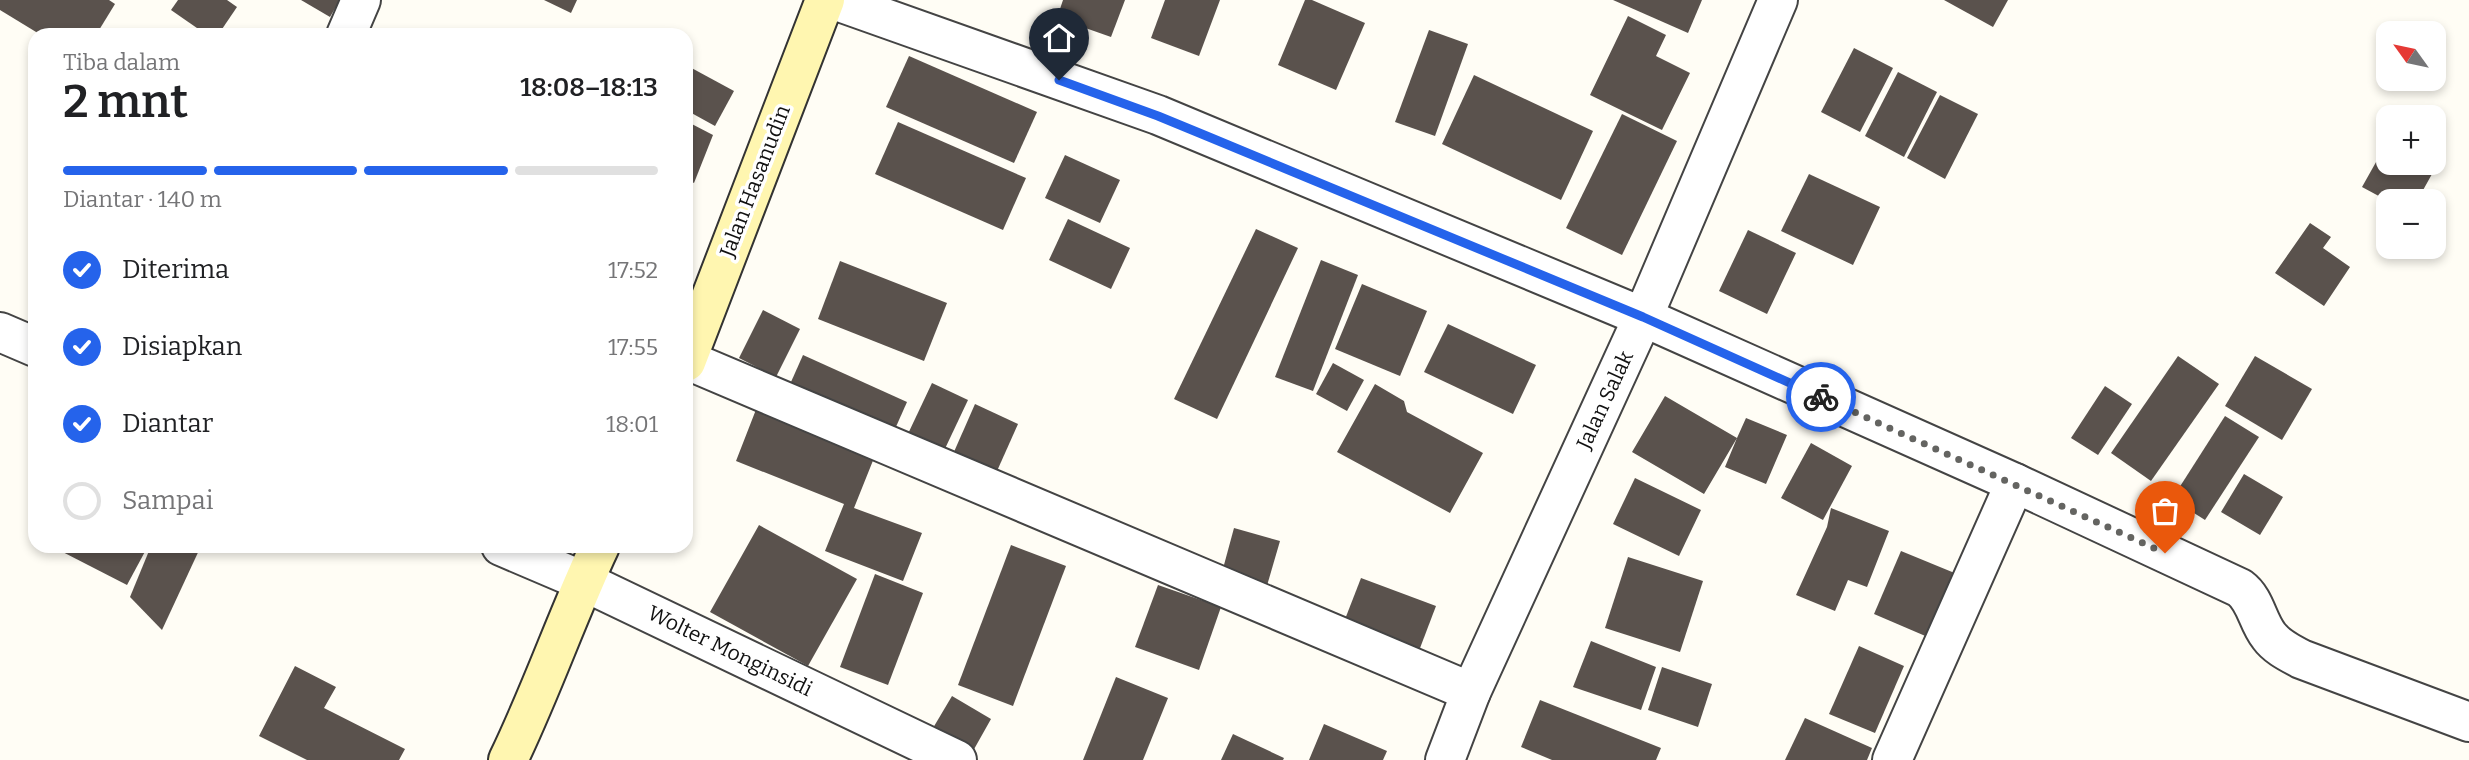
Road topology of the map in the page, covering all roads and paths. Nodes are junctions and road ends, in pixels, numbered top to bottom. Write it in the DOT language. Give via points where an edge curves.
graph roads {
  1 [pos="361,0"];
  2 [pos="825,0"];
  3 [pos="834,0"];
  4 [pos="1778,0"];
  5 [pos="349,28"];
  6 [pos="1643,317"];
  7 [pos="0,332"];
  8 [pos="693,343"];
  9 [pos="28,344"];
  10 [pos="693,364"];
  11 [pos="2015,483"];
  12 [pos="517,553"];
  13 [pos="597,553"];
  14 [pos="583,581"];
  15 [pos="1471,692"];
  16 [pos="2469,722"];
  17 [pos="508,760"];
  18 [pos="957,760"];
  19 [pos="1445,760"];
  20 [pos="1892,760"];
  1 -- 5 [label="street"];
  2 -- 8 [label="main road, Jalan Hasanudin"];
  3 -- 6 [label="street" via="1158,116"];
  4 -- 6 [label="street, Jalan Salak"];
  6 -- 11 [label="street"];
  6 -- 15 [label="street, Jalan Salak"];
  7 -- 9 [label="street"];
  10 -- 15 [label="street"];
  11 -- 16 [label="street" via="2240,588 2269,636 2301,659"];
  11 -- 20 [label="street"];
  12 -- 14 [label="street, Wolter Monginsidi"];
  13 -- 14 [label="main road"];
  14 -- 17 [label="main road"];
  14 -- 18 [label="street, Wolter Monginsidi"];
  15 -- 19 [label="street, Jalan Salak"];
}
